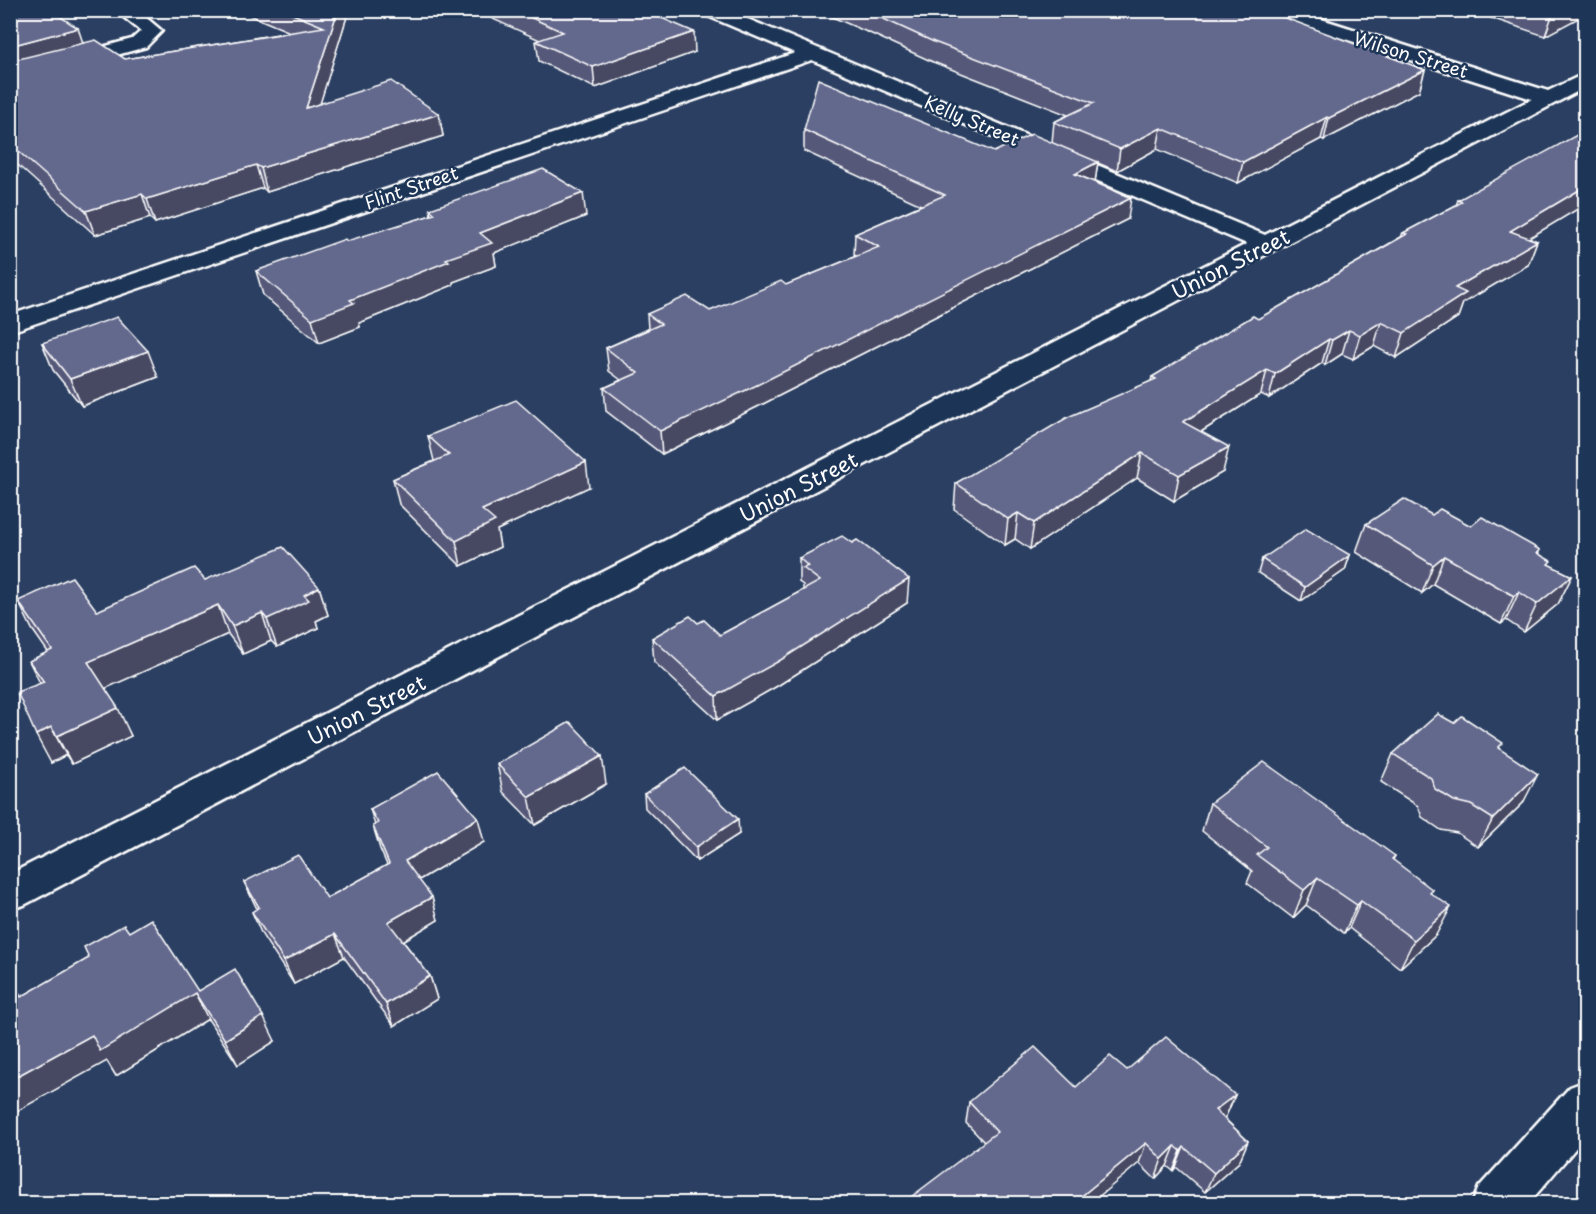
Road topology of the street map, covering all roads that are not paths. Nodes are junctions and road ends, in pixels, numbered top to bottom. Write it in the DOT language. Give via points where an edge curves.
graph roads {
  1 [pos="124,10"];
  2 [pos="709,10"];
  3 [pos="1273,10"];
  4 [pos="812,54"];
  5 [pos="10,78"];
  6 [pos="1586,79"];
  7 [pos="1550,98"];
  8 [pos="1267,244"];
  9 [pos="10,324"];
  10 [pos="10,893"];
  11 [pos="1586,1102"];
  12 [pos="1496,1203"];
  1 -- 5 [label="street" via="153,31 139,43"];
  2 -- 4 [label="street, Kelly Street"];
  3 -- 7 [label="street, Wilson Street"];
  4 -- 8 [label="street, Kelly Street"];
  4 -- 9 [label="street, Flint Street"];
  6 -- 7 [label="street, Union Street"];
  7 -- 8 [label="street, Union Street"];
  8 -- 10 [label="street, Union Street"];
  11 -- 12 [label="street"];
}
